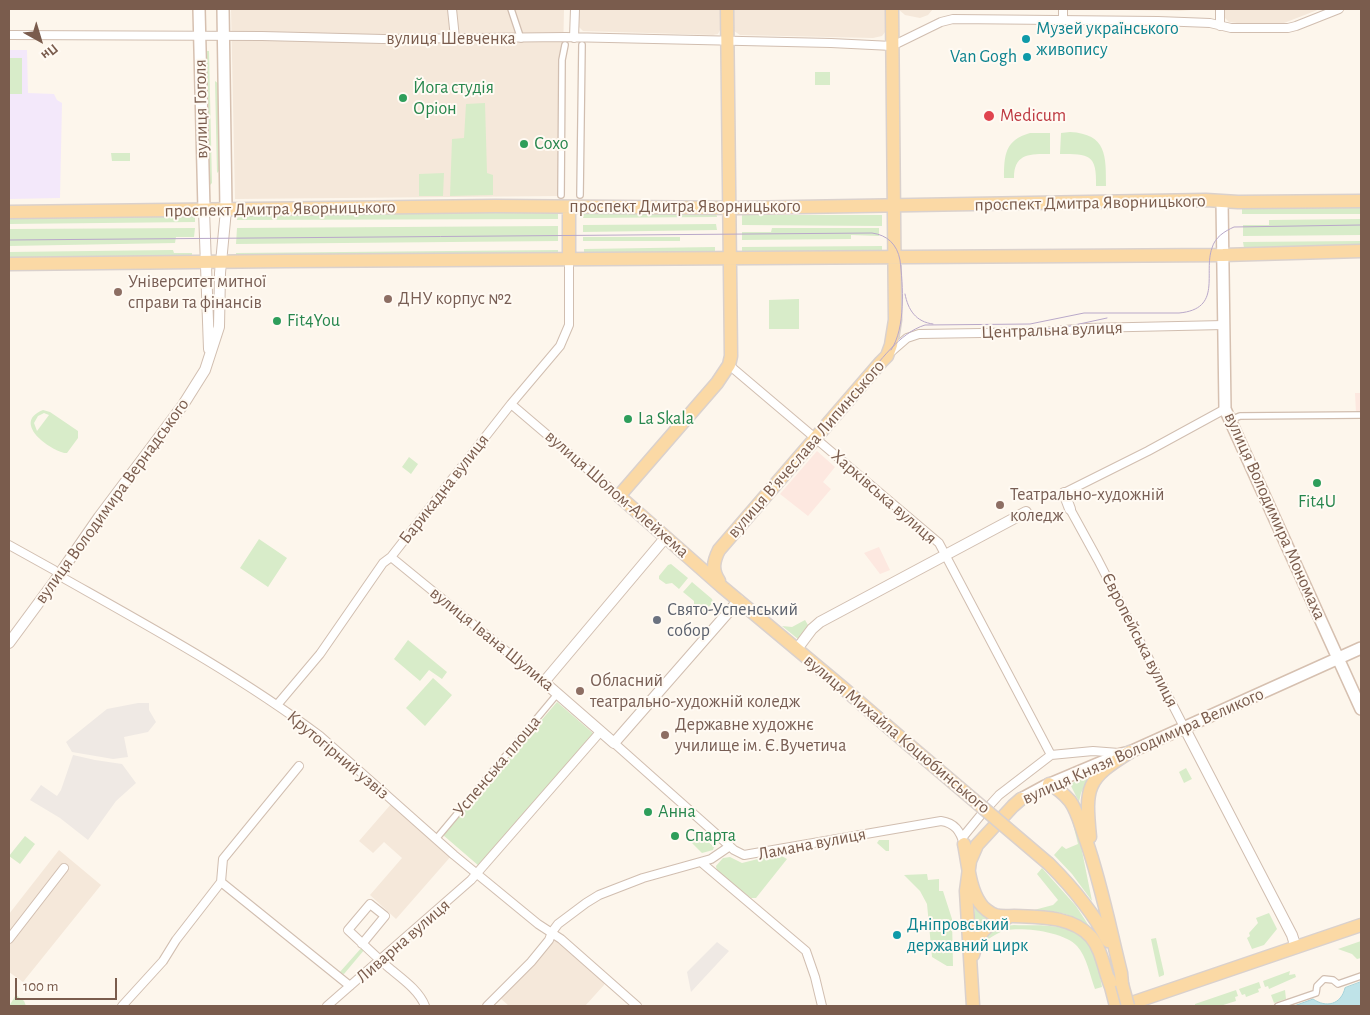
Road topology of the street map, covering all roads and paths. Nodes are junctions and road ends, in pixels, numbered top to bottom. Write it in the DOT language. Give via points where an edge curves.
graph roads {
  1 [pos="199,9"];
  2 [pos="223,9"];
  3 [pos="452,9"];
  4 [pos="511,9"];
  5 [pos="575,9"];
  6 [pos="727,9"];
  7 [pos="892,9"];
  8 [pos="1063,9"];
  9 [pos="1220,9"];
  10 [pos="1339,9"];
  11 [pos="1063,20"];
  12 [pos="1220,26"];
  13 [pos="9,35"];
  14 [pos="200,37"];
  15 [pos="224,37"];
  16 [pos="455,38"];
  17 [pos="574,38"];
  18 [pos="521,39"];
  19 [pos="727,41"];
  20 [pos="565,45"];
  21 [pos="582,45"];
  22 [pos="892,46"];
  23 [pos="561,195"];
  24 [pos="580,195"];
  25 [pos="1222,201"];
  26 [pos="1361,201"];
  27 [pos="894,205"];
  28 [pos="570,207"];
  29 [pos="729,207"];
  30 [pos="204,210"];
  31 [pos="226,210"];
  32 [pos="9,212"];
  33 [pos="1361,251"];
  34 [pos="1223,255"];
  35 [pos="895,256"];
  36 [pos="570,258"];
  37 [pos="730,258"];
  38 [pos="207,262"];
  39 [pos="222,262"];
  40 [pos="9,264"];
  41 [pos="1224,324"];
  42 [pos="210,356"];
  43 [pos="887,356"];
  44 [pos="729,365"];
  45 [pos="511,404"];
  46 [pos="1227,415"];
  47 [pos="1361,415"];
  48 [pos="816,438"];
  49 [pos="1064,493"];
  50 [pos="619,496"];
  51 [pos="1070,510"];
  52 [pos="1026,512"];
  53 [pos="666,537"];
  54 [pos="9,545"];
  55 [pos="718,550"];
  56 [pos="684,552"];
  57 [pos="946,555"];
  58 [pos="391,557"];
  59 [pos="60,574"];
  60 [pos="721,586"];
  61 [pos="739,600"];
  62 [pos="9,643"];
  63 [pos="1361,648"];
  64 [pos="797,649"];
  65 [pos="1338,658"];
  66 [pos="544,682"];
  67 [pos="558,693"];
  68 [pos="277,705"];
  69 [pos="1361,709"];
  70 [pos="1184,728"];
  71 [pos="601,731"];
  72 [pos="614,743"];
  73 [pos="1126,753"];
  74 [pos="1051,755"];
  75 [pos="299,766"];
  76 [pos="1049,784"];
  77 [pos="1021,799"];
  78 [pos="436,839"];
  79 [pos="963,841"];
  80 [pos="978,845"];
  81 [pos="730,846"];
  82 [pos="1092,860"];
  83 [pos="702,863"];
  84 [pos="64,868"];
  85 [pos="969,870"];
  86 [pos="477,874"];
  87 [pos="221,882"];
  88 [pos="1013,916"];
  89 [pos="1361,926"];
  90 [pos="552,932"];
  91 [pos="9,939"];
  92 [pos="362,944"];
  93 [pos="1296,948"];
  94 [pos="380,960"];
  95 [pos="970,965"];
  96 [pos="1361,976"];
  97 [pos="1116,985"];
  98 [pos="350,986"];
  99 [pos="122,1006"];
  100 [pos="327,1006"];
  101 [pos="425,1006"];
  102 [pos="487,1006"];
  103 [pos="638,1006"];
  104 [pos="822,1006"];
  105 [pos="973,1006"];
  106 [pos="1116,1006"];
  107 [pos="1123,1006"];
  108 [pos="1128,1006"];
  109 [pos="1278,1006"];
  1 -- 14 [label="main road, вулиця Гоголя"];
  2 -- 15 [label="main road, вулиця Гоголя"];
  3 -- 16 [label="street"];
  4 -- 18 [label="street"];
  5 -- 17 [label="street"];
  6 -- 19 [label="main road"];
  7 -- 22 [label="main road, вулиця Вʼячеслава Липинського"];
  8 -- 11 [label="street"];
  9 -- 12 [label="street"];
  10 -- 12 [label="street" via="1288,28"];
  11 -- 12 [label="street" via="1158,21"];
  11 -- 22 [label="street" via="953,19"];
  13 -- 14 [label="street, вулиця Шевченка"];
  14 -- 15 [label="street, вулиця Шевченка"];
  14 -- 30 [label="main road, вулиця Гоголя"];
  15 -- 16 [label="street, вулиця Шевченка"];
  15 -- 31 [label="main road, вулиця Гоголя"];
  16 -- 18 [label="street, вулиця Шевченка"];
  17 -- 18 [label="street, вулиця Шевченка"];
  17 -- 19 [label="street, вулиця Шевченка"];
  19 -- 22 [label="street, вулиця Шевченка"];
  19 -- 29 [label="main road"];
  20 -- 23 [label="street" via="562,60"];
  21 -- 24 [label="street"];
  22 -- 27 [label="main road, вулиця Вʼячеслава Липинського"];
  25 -- 26 [label="main road, проспект Дмитра Яворницького"];
  25 -- 27 [label="main road, проспект Дмитра Яворницького"];
  25 -- 34 [label="main road, вулиця Володимира Мономаха"];
  27 -- 29 [label="main road, проспект Дмитра Яворницького"];
  27 -- 35 [label="main road, вулиця Вʼячеслава Липинського"];
  28 -- 29 [label="main road, проспект Дмитра Яворницького"];
  28 -- 31 [label="main road, проспект Дмитра Яворницького"];
  28 -- 36 [label="main road"];
  29 -- 37 [label="main road"];
  30 -- 31 [label="main road, проспект Дмитра Яворницького"];
  30 -- 32 [label="main road, проспект Дмитра Яворницького"];
  30 -- 38 [label="street, вулиця Володимира Вернадського"];
  31 -- 39 [label="street, вулиця Володимира Вернадського"];
  33 -- 34 [label="main road"];
  34 -- 35 [label="main road"];
  34 -- 41 [label="main road, вулиця Володимира Мономаха"];
  35 -- 37 [label="main road"];
  35 -- 43 [label="main road, вулиця Вʼячеслава Липинського" via="895,320"];
  36 -- 37 [label="main road"];
  36 -- 39 [label="main road"];
  36 -- 45 [label="street, Барикадна вулиця" via="569,325 560,346"];
  37 -- 44 [label="main road"];
  38 -- 39 [label="main road"];
  38 -- 40 [label="main road"];
  38 -- 42 [label="street, вулиця Володимира Вернадського"];
  39 -- 42 [label="street, вулиця Володимира Вернадського" via="219,327"];
  41 -- 43 [label="street, Центральна вулиця" via="919,334 902,342"];
  41 -- 46 [label="main road, вулиця Володимира Мономаха"];
  42 -- 59 [label="street, вулиця Володимира Вернадського" via="183,405 99,516"];
  43 -- 48 [label="main road, вулиця Вʼячеслава Липинського"];
  44 -- 48 [label="street, Харківська вулиця"];
  44 -- 50 [label="main road"];
  45 -- 50 [label="street, вулиця Шолом-Алейхема"];
  45 -- 58 [label="street, Барикадна вулиця"];
  46 -- 47 [label="street"];
  46 -- 49 [label="street"];
  46 -- 65 [label="main road, вулиця Володимира Мономаха"];
  48 -- 55 [label="main road, вулиця Вʼячеслава Липинського"];
  48 -- 57 [label="street, Харківська вулиця" via="917,523 939,543"];
  49 -- 51 [label="street, Європейська вулиця"];
  50 -- 53 [label="main road, вулиця Шолом-Алейхема"];
  51 -- 70 [label="street, Європейська вулиця"];
  52 -- 57 [label="street"];
  53 -- 56 [label="main road, вулиця Шолом-Алейхема"];
  53 -- 66 [label="street"];
  54 -- 59 [label="street, Крутогірний узвіз"];
  55 -- 56 [label="main road, вулиця Вʼячеслава Липинського" via="697,557"];
  55 -- 60 [label="main road, вулиця Вʼячеслава Липинського" via="713,565"];
  56 -- 60 [label="main road, вулиця Шолом-Алейхема"];
  57 -- 64 [label="street" via="820,622"];
  57 -- 74 [label="street, Харківська вулиця"];
  58 -- 66 [label="street, вулиця Івана Шулика"];
  58 -- 68 [label="street, Барикадна вулиця" via="378,570 320,654"];
  59 -- 62 [label="street, вулиця Володимира Вернадського"];
  59 -- 68 [label="street, Крутогірний узвіз"];
  60 -- 61 [label="main road, вулиця Михайла Коцюбинського"];
  61 -- 64 [label="main road, вулиця Михайла Коцюбинського"];
  61 -- 72 [label="street"];
  63 -- 65 [label="main road, вулиця Князя Володимира Великого"];
  64 -- 97 [label="main road, вулиця Михайла Коцюбинського, bridge" via="1065,880 1100,926 1108,942"];
  65 -- 69 [label="main road, вулиця Володимира Мономаха"];
  65 -- 70 [label="main road, вулиця Князя Володимира Великого"];
  66 -- 67 [label="street, вулиця Івана Шулика"];
  67 -- 71 [label="street, вулиця Івана Шулика"];
  67 -- 78 [label="street, Успенська площа"];
  68 -- 78 [label="street, Крутогірний узвіз" via="320,736"];
  70 -- 73 [label="main road, вулиця Князя Володимира Великого"];
  70 -- 93 [label="street, Європейська вулиця"];
  71 -- 72 [label="street, вулиця Івана Шулика"];
  71 -- 86 [label="street"];
  72 -- 81 [label="street"];
  73 -- 74 [label="street" via="1093,751"];
  73 -- 76 [label="main road, вулиця Князя Володимира Великого"];
  73 -- 82 [label="main road" via="1101,771 1089,789 1087,810"];
  74 -- 79 [label="street" via="999,795"];
  75 -- 87 [label="street" via="223,859"];
  76 -- 77 [label="main road, вулиця Князя Володимира Великого"];
  76 -- 82 [label="main road" via="1064,795 1075,810"];
  77 -- 80 [label="main road, вулиця Князя Володимира Великого"];
  78 -- 86 [label="street, Крутогірний узвіз"];
  79 -- 80 [label="main road" via="967,848"];
  79 -- 81 [label="street, Ламана вулиця" via="954,824 941,820 748,855 740,854"];
  79 -- 85 [label="main road"];
  80 -- 85 [label="main road, вулиця Князя Володимира Великого"];
  81 -- 83 [label="street, Ламана вулиця"];
  82 -- 97 [label="main road" via="1121,974"];
  83 -- 90 [label="street, Ламана вулиця" via="643,878 598,895 567,916"];
  83 -- 104 [label="street" via="806,951"];
  84 -- 91 [label="street"];
  85 -- 88 [label="main road" via="981,904 996,916"];
  85 -- 95 [label="main road, вулиця Князя Володимира Великого" via="966,891"];
  86 -- 90 [label="street, Крутогірний узвіз"];
  86 -- 94 [label="street, Ливарна вулиця"];
  87 -- 98 [label="street"];
  87 -- 99 [label="street" via="163,961"];
  88 -- 95 [label="main road" via="995,921 980,934"];
  88 -- 97 [label="main road" via="1057,920 1081,928 1094,942"];
  89 -- 93 [label="main road"];
  90 -- 102 [label="street, Ламана вулиця" via="531,962"];
  90 -- 103 [label="street, Крутогірний узвіз"];
  92 -- 92 [label="street" via="348,930 370,904 385,916"];
  92 -- 94 [label="street"];
  93 -- 107 [label="main road"];
  94 -- 98 [label="street, Ливарна вулиця"];
  94 -- 101 [label="street" via="422,998"];
  95 -- 105 [label="main road, вулиця Князя Володимира Великого"];
  96 -- 109 [label="street" via="1338,984 1324,979 1317,986 1316,993"];
  97 -- 106 [label="main road"];
  97 -- 108 [label="main road, bridge"];
  98 -- 100 [label="street, Ливарна вулиця"];
}
